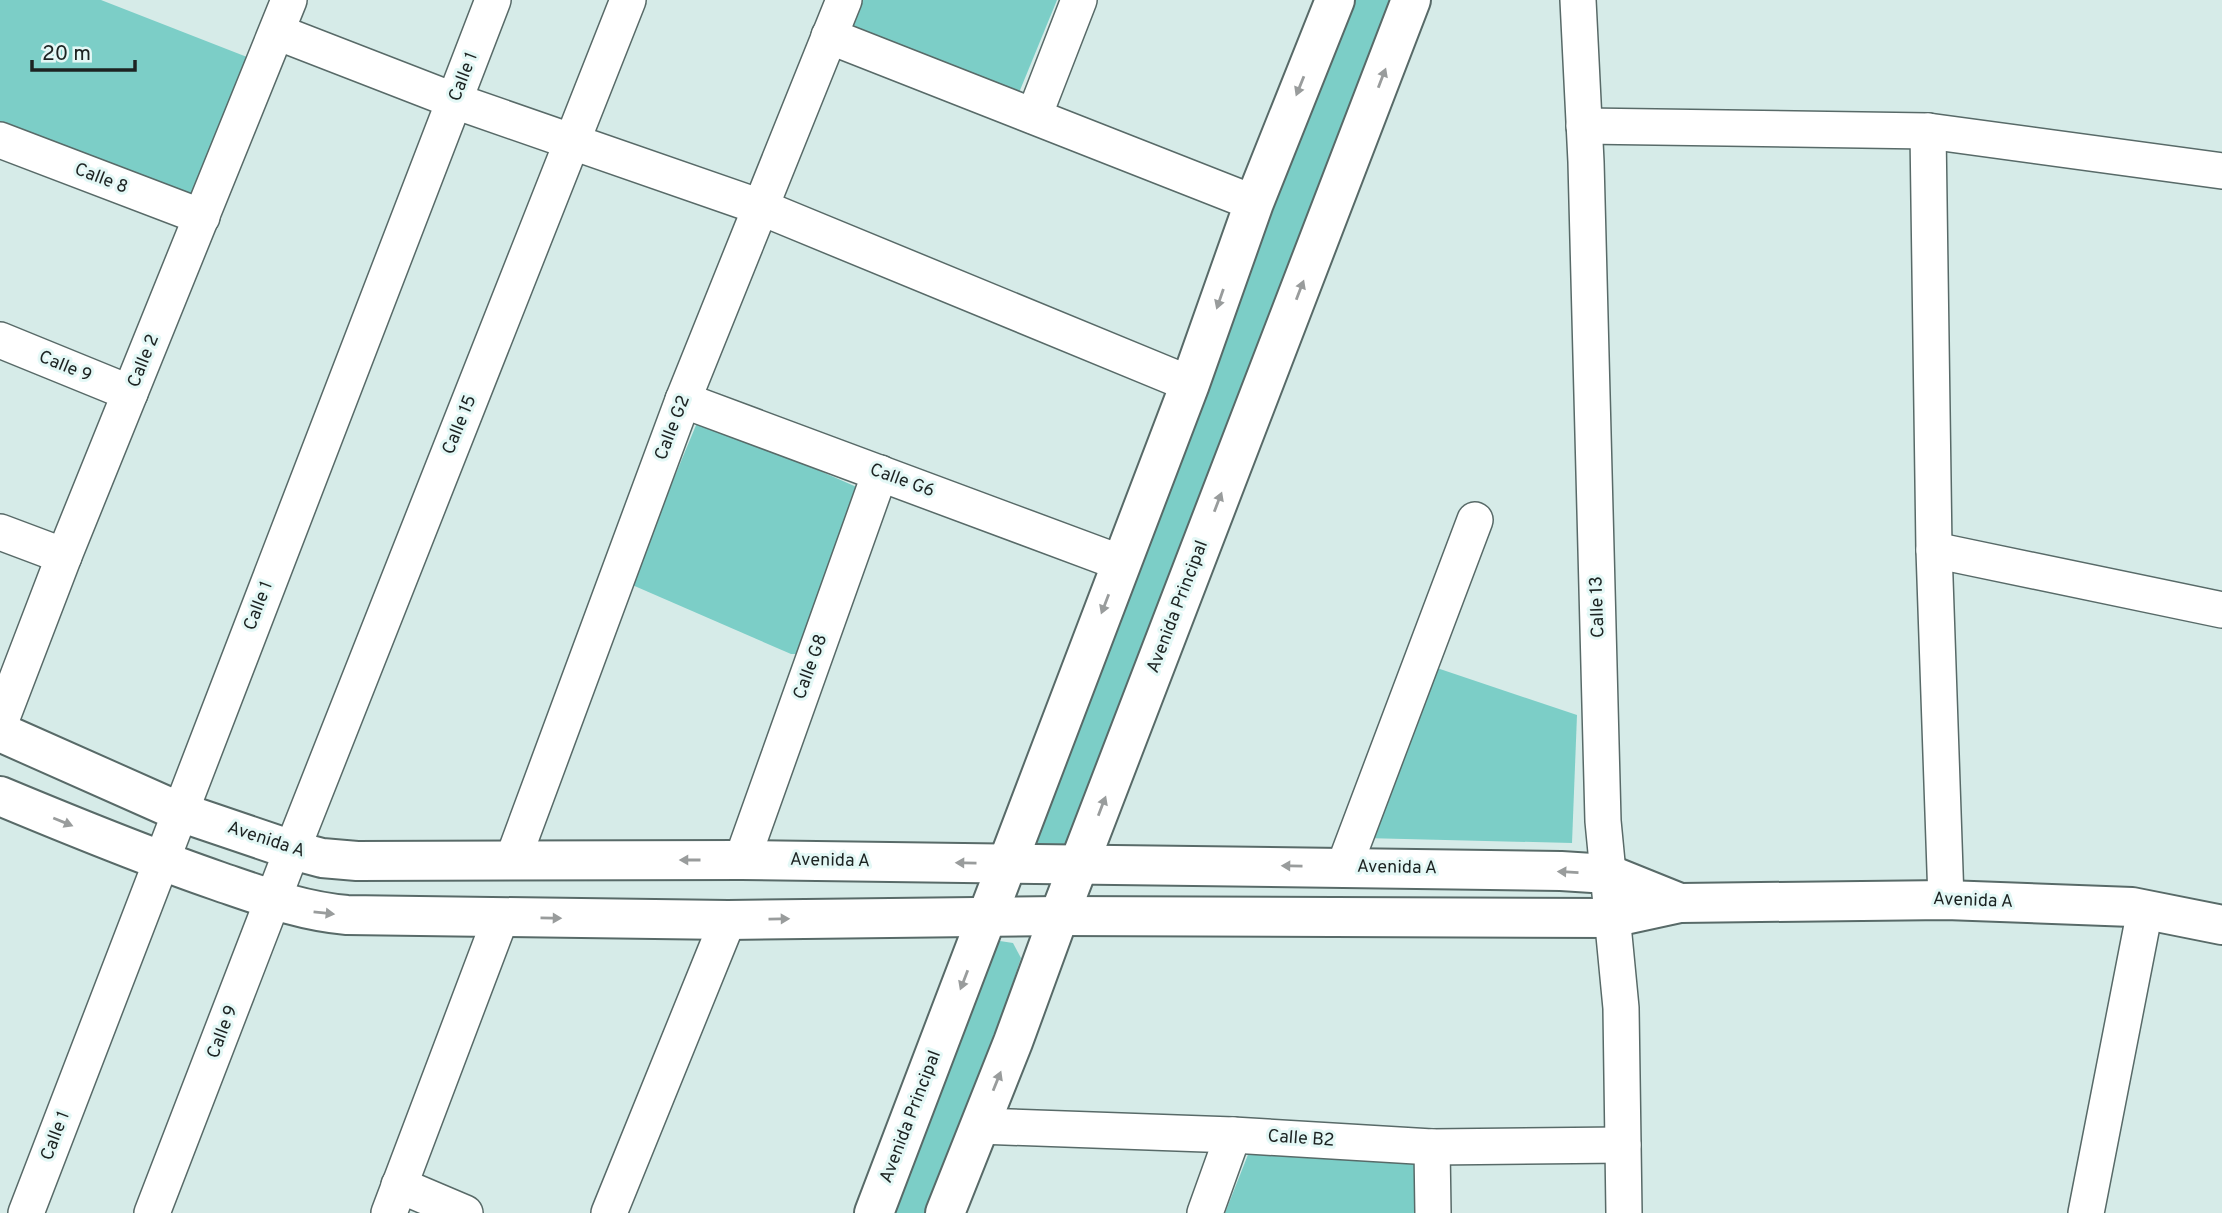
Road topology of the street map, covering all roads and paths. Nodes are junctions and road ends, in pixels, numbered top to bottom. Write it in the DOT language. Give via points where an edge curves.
graph roads {
  1 [pos="493,0"];
  2 [pos="628,0"];
  3 [pos="844,0"];
  4 [pos="1079,0"];
  5 [pos="1335,0"];
  6 [pos="1412,0"];
  7 [pos="1578,0"];
  8 [pos="283,16"];
  9 [pos="829,36"];
  10 [pos="455,101"];
  11 [pos="1034,117"];
  12 [pos="1584,125"];
  13 [pos="1928,131"];
  14 [pos="0,140"];
  15 [pos="572,142"];
  16 [pos="2222,172"];
  17 [pos="1254,203"];
  18 [pos="760,206"];
  19 [pos="202,218"];
  20 [pos="0,341"];
  21 [pos="1190,384"];
  22 [pos="131,394"];
  23 [pos="683,400"];
  24 [pos="880,473"];
  25 [pos="1475,520"];
  26 [pos="0,532"];
  27 [pos="1934,550"];
  28 [pos="64,556"];
  29 [pos="1121,563"];
  30 [pos="2222,610"];
  31 [pos="0,723"];
  32 [pos="0,732"];
  33 [pos="0,796"];
  34 [pos="180,812"];
  35 [pos="292,850"];
  36 [pos="513,859"];
  37 [pos="742,860"];
  38 [pos="160,861"];
  39 [pos="1007,863"];
  40 [pos="1080,864"];
  41 [pos="1344,867"];
  42 [pos="1608,874"];
  43 [pos="273,900"];
  44 [pos="1946,900"];
  45 [pos="1680,903"];
  46 [pos="2145,910"];
  47 [pos="989,916"];
  48 [pos="1059,916"];
  49 [pos="501,917"];
  50 [pos="1611,918"];
  51 [pos="727,920"];
  52 [pos="2222,925"];
  53 [pos="979,1126"];
  54 [pos="1233,1135"];
  55 [pos="1623,1145"];
  56 [pos="1432,1147"];
  57 [pos="394,1199"];
  58 [pos="26,1213"];
  59 [pos="152,1213"];
  60 [pos="465,1213"];
  61 [pos="609,1213"];
  62 [pos="874,1213"];
  63 [pos="945,1213"];
  64 [pos="1205,1213"];
  65 [pos="1433,1213"];
  66 [pos="1624,1213"];
  67 [pos="2087,1213"];
  1 -- 10 [label="street, Calle 1"];
  2 -- 15 [label="street, Calle 15"];
  3 -- 9 [label="street, Calle G2"];
  4 -- 11 [label="street"];
  5 -- 17 [label="street, Avenida Principal, one-way"];
  40 -- 6 [label="street, Avenida Principal, one-way"];
  7 -- 12 [label="street, Calle 13"];
  8 -- 10 [label="street"];
  8 -- 19 [label="street, Calle 2"];
  9 -- 11 [label="street"];
  9 -- 18 [label="street, Calle G2"];
  10 -- 15 [label="street"];
  10 -- 34 [label="street, Calle 1"];
  11 -- 17 [label="street"];
  12 -- 13 [label="street"];
  12 -- 42 [label="street, Calle 13"];
  13 -- 16 [label="street"];
  13 -- 27 [label="street"];
  14 -- 19 [label="street, Calle 8"];
  15 -- 18 [label="street"];
  15 -- 35 [label="street, Calle 15"];
  17 -- 21 [label="street, Avenida Principal, one-way"];
  18 -- 21 [label="street"];
  18 -- 23 [label="street, Calle G2"];
  19 -- 22 [label="street, Calle 2"];
  20 -- 22 [label="street, Calle 9"];
  21 -- 29 [label="street, Avenida Principal"];
  22 -- 28 [label="street, Calle 2"];
  23 -- 24 [label="street, Calle G6"];
  23 -- 36 [label="street, Calle G2"];
  24 -- 29 [label="street, Calle G6"];
  24 -- 37 [label="street, Calle G8"];
  25 -- 41 [label="street"];
  26 -- 28 [label="street"];
  27 -- 30 [label="street"];
  27 -- 44 [label="street"];
  28 -- 31 [label="street, Calle 2"];
  29 -- 39 [label="street, Avenida Principal, one-way"];
  32 -- 34 [label="street, Avenida A"];
  33 -- 38 [label="street, Avenida A, one-way"];
  34 -- 35 [label="street, Avenida A"];
  34 -- 38 [label="street, Calle 1"];
  35 -- 36 [label="street, Avenida A" via="356,861"];
  35 -- 43 [label="street, Calle 9"];
  37 -- 36 [label="street, Avenida A, one-way"];
  39 -- 37 [label="street, Avenida A, one-way"];
  38 -- 43 [label="street, Avenida A"];
  38 -- 58 [label="street, Calle 1"];
  39 -- 40 [label="street, Avenida A"];
  39 -- 47 [label="street, Avenida Principal"];
  41 -- 40 [label="street, Avenida A, one-way"];
  40 -- 48 [label="street, Avenida Principal"];
  42 -- 41 [label="street, Avenida A, one-way"];
  42 -- 45 [label="street, Avenida A"];
  42 -- 50 [label="street, Calle 13"];
  43 -- 49 [label="street, Avenida A, one-way" via="313,912 347,915"];
  43 -- 59 [label="street, Calle 9"];
  44 -- 45 [label="street, Avenida A"];
  44 -- 46 [label="street, Avenida A"];
  45 -- 50 [label="street, Avenida A"];
  46 -- 52 [label="street, Avenida A"];
  46 -- 67 [label="street"];
  47 -- 48 [label="street, Avenida A"];
  51 -- 47 [label="street, Avenida A, one-way"];
  47 -- 62 [label="street, Avenida Principal, one-way"];
  48 -- 50 [label="street, Avenida A"];
  53 -- 48 [label="street, Avenida Principal, one-way"];
  49 -- 51 [label="street, Avenida A, one-way"];
  49 -- 57 [label="street"];
  50 -- 55 [label="street, Calle 13" via="1621,1009"];
  51 -- 61 [label="street"];
  53 -- 54 [label="street, Calle B2"];
  53 -- 63 [label="street, Avenida Principal"];
  54 -- 56 [label="street, Calle B2"];
  54 -- 64 [label="street"];
  55 -- 56 [label="street, Calle B2"];
  55 -- 66 [label="street, Calle 13"];
  56 -- 65 [label="street"];
  57 -- 60 [label="street"];
}
